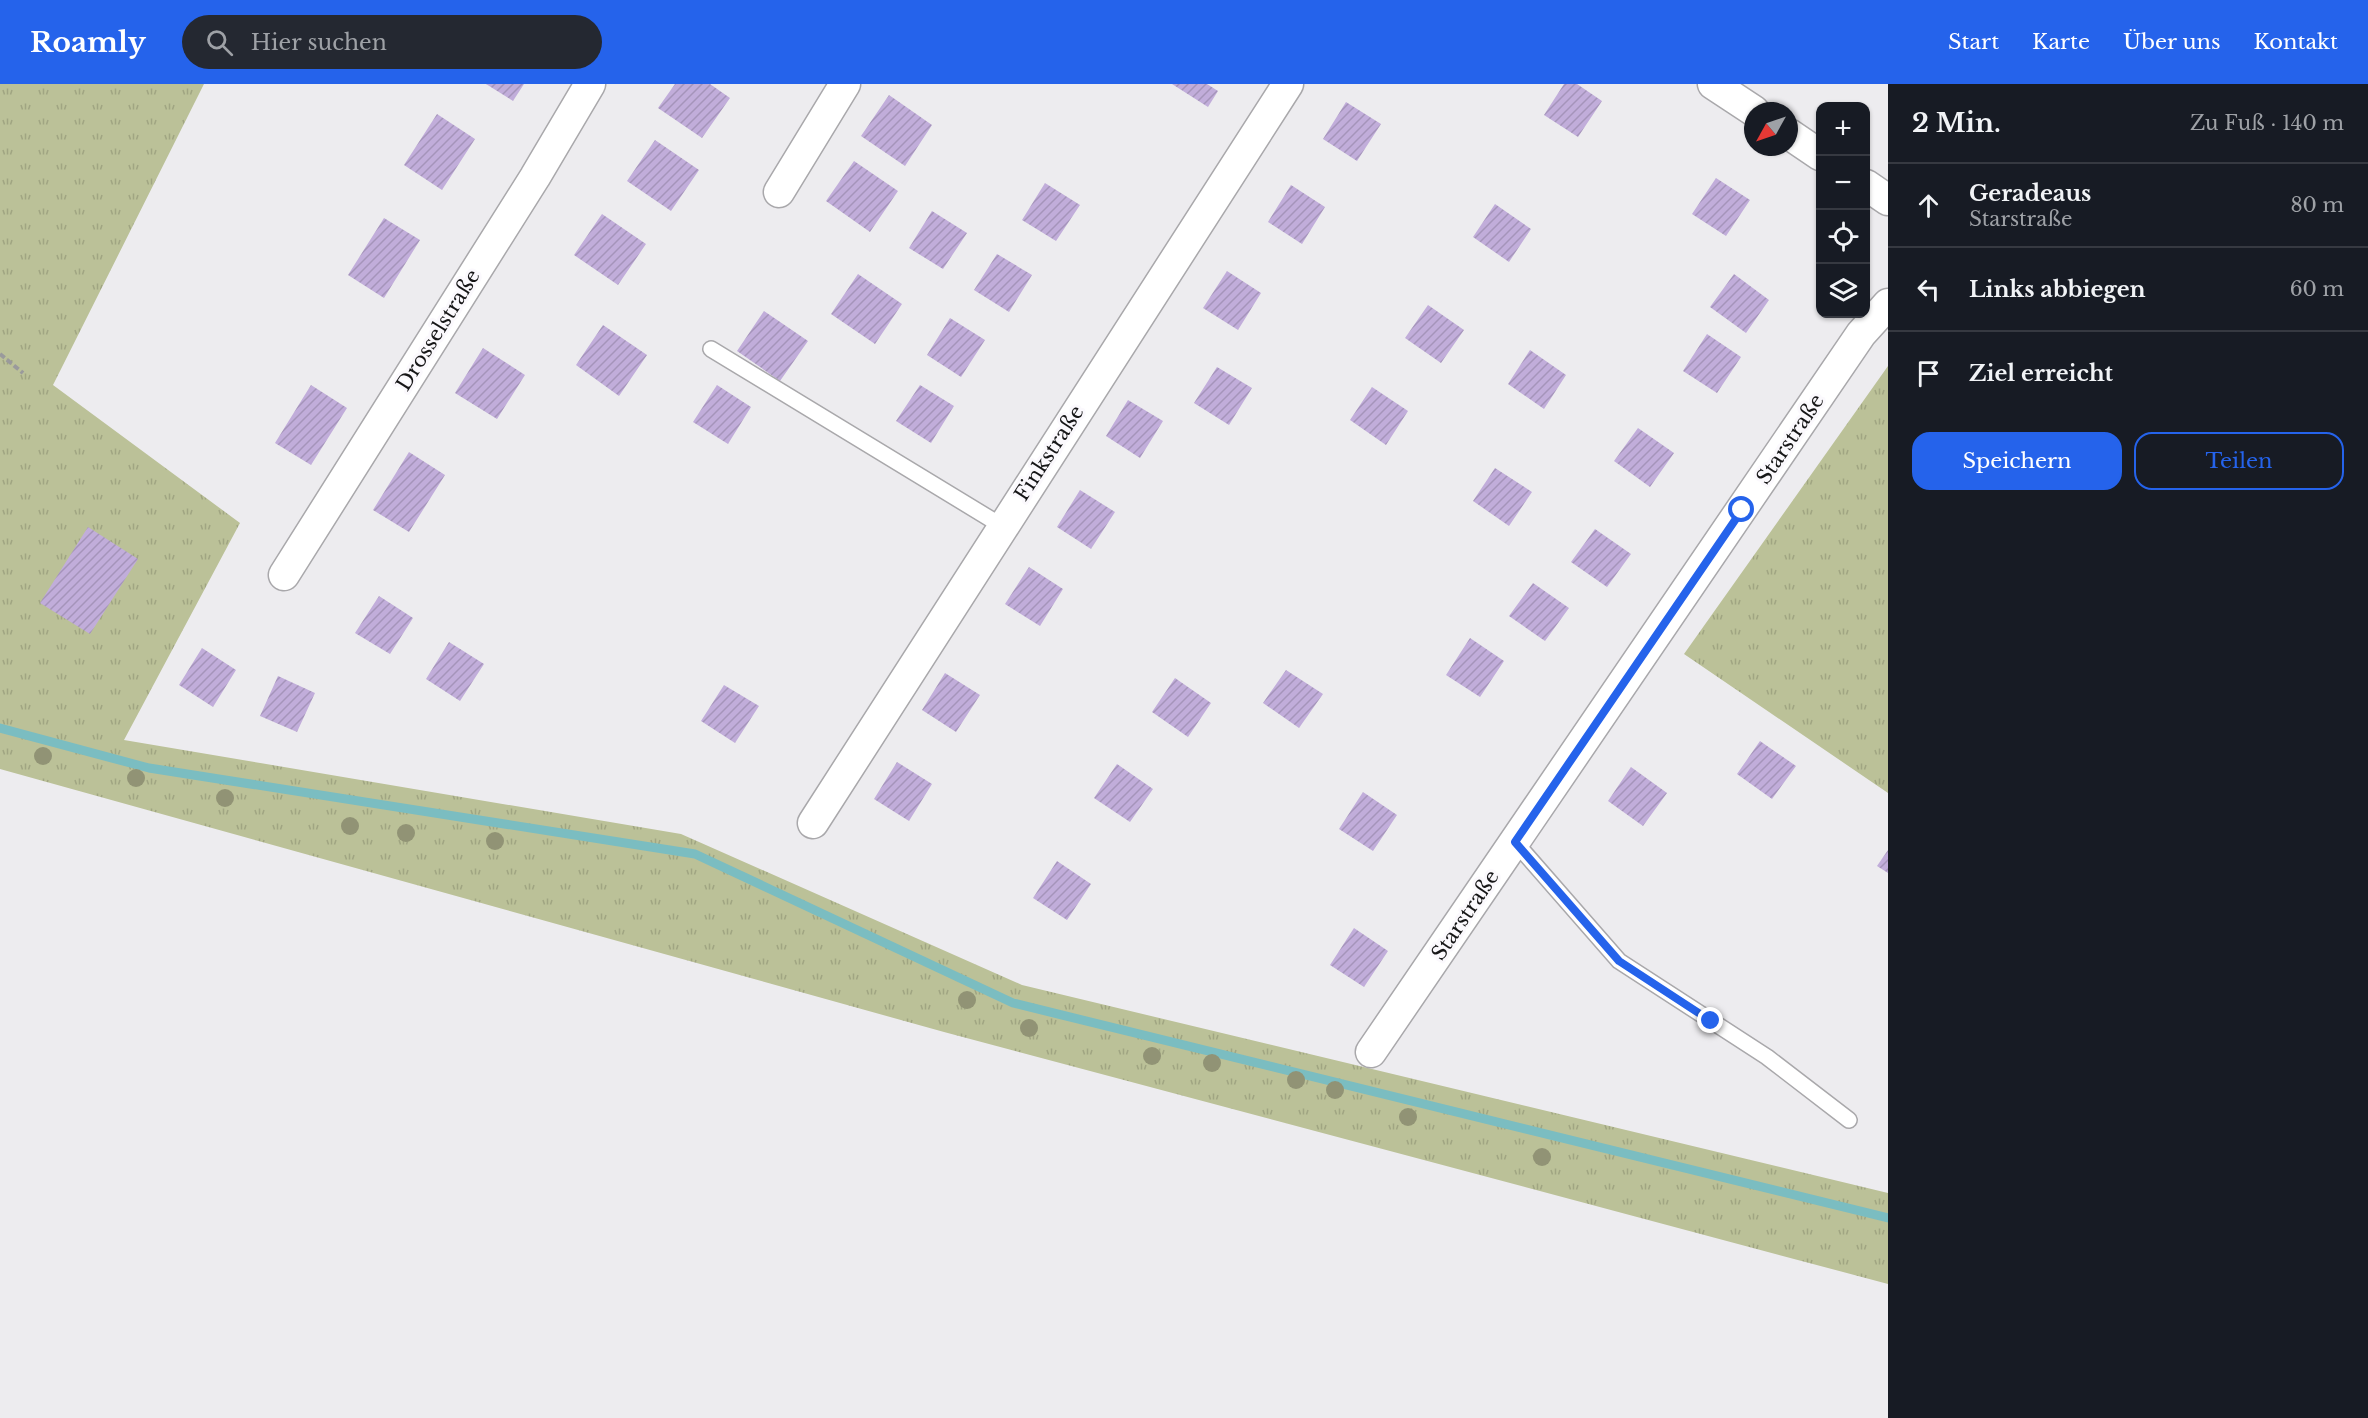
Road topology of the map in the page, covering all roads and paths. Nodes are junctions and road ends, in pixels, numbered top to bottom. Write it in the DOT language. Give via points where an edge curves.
graph roads {
  1 [pos="590,84"];
  2 [pos="846,84"];
  3 [pos="1288,84"];
  4 [pos="1713,84"];
  5 [pos="1744,104"];
  6 [pos="1798,140"];
  7 [pos="1816,152"];
  8 [pos="1870,188"];
  9 [pos="778,192"];
  10 [pos="1888,200"];
  11 [pos="1888,303"];
  12 [pos="711,349"];
  13 [pos="0,354"];
  14 [pos="23,373"];
  15 [pos="1002,526"];
  16 [pos="284,575"];
  17 [pos="813,823"];
  18 [pos="1515,842"];
  19 [pos="1371,1053"];
  20 [pos="1849,1120"];
  1 -- 16 [label="street, Drosselstraße"];
  2 -- 9 [label="street"];
  3 -- 15 [label="street, Finkstraße"];
  4 -- 5 [label="street"];
  6 -- 7 [label="street"];
  8 -- 10 [label="street"];
  11 -- 18 [label="street, Starstraße" via="1861,334"];
  12 -- 15 [label="lane"];
  13 -- 14 [label="path"];
  15 -- 17 [label="street, Finkstraße"];
  18 -- 19 [label="street, Starstraße"];
  18 -- 20 [label="lane" via="1619,961 1767,1057"];
}
